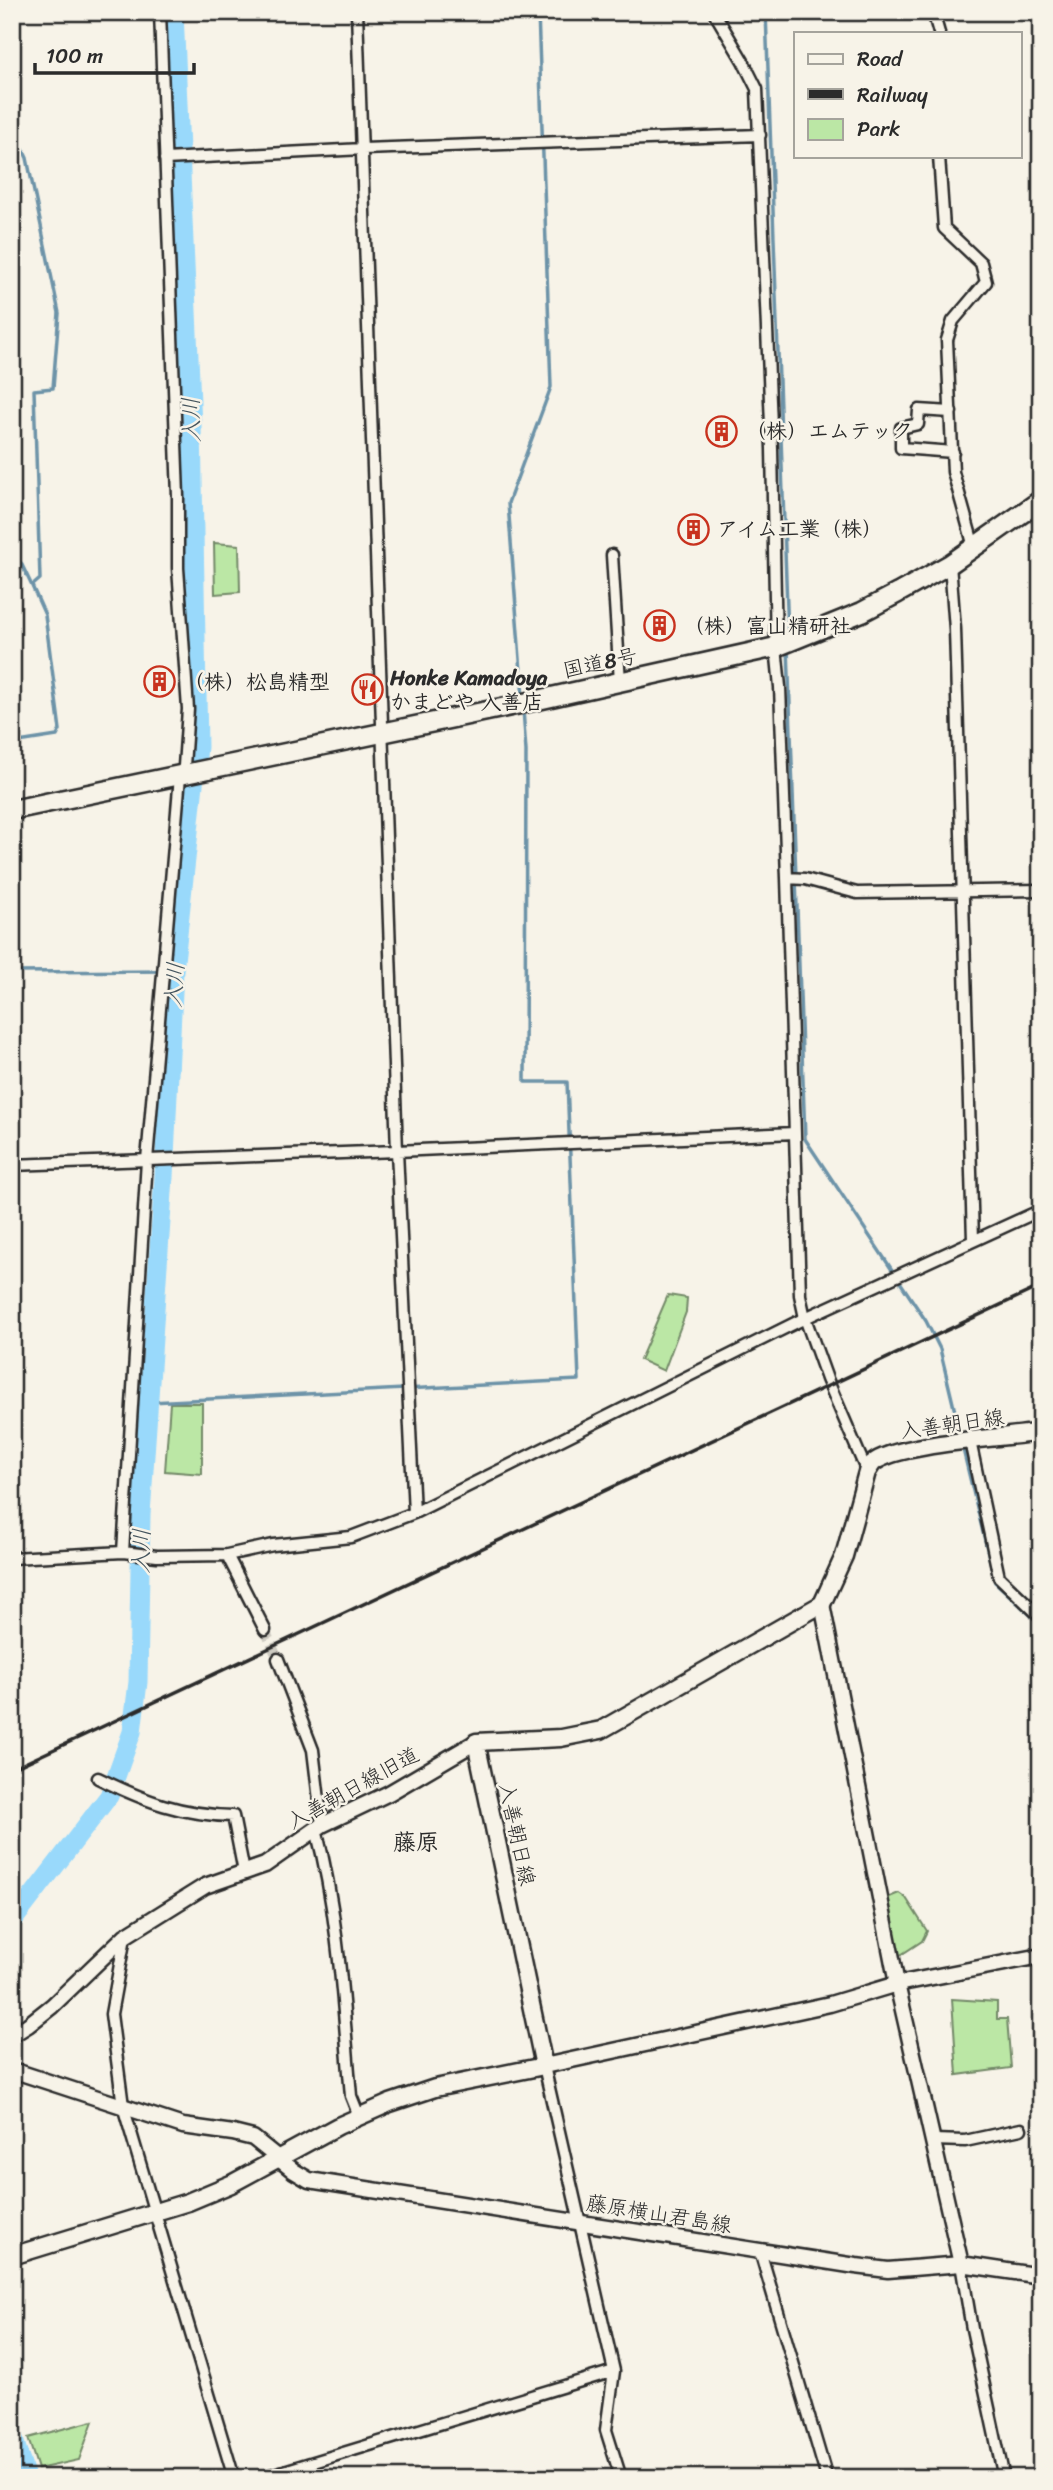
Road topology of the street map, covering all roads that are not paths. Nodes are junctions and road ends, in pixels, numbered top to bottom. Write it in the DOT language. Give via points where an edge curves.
graph roads {
  1 [pos="160,12"];
  2 [pos="357,12"];
  3 [pos="714,12"];
  4 [pos="933,12"];
  5 [pos="939,32"];
  6 [pos="760,135"];
  7 [pos="363,149"];
  8 [pos="939,158"];
  9 [pos="168,159"];
  10 [pos="951,412"];
  11 [pos="953,452"];
  12 [pos="1041,500"];
  13 [pos="974,547"];
  14 [pos="612,555"];
  15 [pos="950,564"];
  16 [pos="776,647"];
  17 [pos="620,682"];
  18 [pos="384,733"];
  19 [pos="180,776"];
  20 [pos="12,810"];
  21 [pos="787,878"];
  22 [pos="1041,890"];
  23 [pos="963,892"];
  24 [pos="795,1133"];
  25 [pos="397,1152"];
  26 [pos="147,1160"];
  27 [pos="12,1165"];
  28 [pos="1041,1210"];
  29 [pos="973,1240"];
  30 [pos="805,1318"];
  31 [pos="1041,1433"];
  32 [pos="970,1441"];
  33 [pos="867,1472"];
  34 [pos="414,1513"];
  35 [pos="122,1552"];
  36 [pos="228,1555"];
  37 [pos="12,1558"];
  38 [pos="822,1604"];
  39 [pos="1041,1616"];
  40 [pos="265,1630"];
  41 [pos="278,1659"];
  42 [pos="475,1742"];
  43 [pos="98,1778"];
  44 [pos="319,1827"];
  45 [pos="244,1872"];
  46 [pos="125,1936"];
  47 [pos="1041,1956"];
  48 [pos="897,1984"];
  49 [pos="12,2035"];
  50 [pos="544,2066"];
  51 [pos="12,2070"];
  52 [pos="123,2106"];
  53 [pos="359,2116"];
  54 [pos="1021,2129"];
  55 [pos="933,2140"];
  56 [pos="278,2158"];
  57 [pos="155,2214"];
  58 [pos="582,2222"];
  59 [pos="760,2251"];
  60 [pos="12,2256"];
  61 [pos="961,2264"];
  62 [pos="1041,2276"];
  63 [pos="614,2371"];
  64 [pos="234,2478"];
  65 [pos="261,2478"];
  66 [pos="621,2478"];
  67 [pos="827,2478"];
  68 [pos="1004,2478"];
  1 -- 9 [label="street"];
  2 -- 7 [label="street"];
  3 -- 6 [label="street" via="757,89"];
  4 -- 5 [label="street"];
  6 -- 7 [label="street"];
  6 -- 16 [label="street"];
  7 -- 9 [label="street"];
  7 -- 18 [label="street"];
  8 -- 10 [label="street" via="944,228 981,263 986,282 953,321 947,340"];
  9 -- 19 [label="street" via="178,568 188,709"];
  10 -- 11 [label="street"];
  10 -- 11 [label="street" via="919,410 918,424 901,428 901,449"];
  11 -- 13 [label="street" via="953,471"];
  12 -- 13 [label="highway, 国道8号"];
  13 -- 15 [label="highway, 国道8号"];
  14 -- 17 [label="street"];
  15 -- 16 [label="highway, 国道8号" via="862,612"];
  15 -- 23 [label="street"];
  16 -- 17 [label="highway, 国道8号"];
  16 -- 21 [label="street"];
  17 -- 18 [label="highway, 国道8号"];
  18 -- 19 [label="highway, 国道8号"];
  18 -- 25 [label="street"];
  19 -- 20 [label="highway, 国道8号"];
  19 -- 26 [label="street"];
  21 -- 23 [label="street" via="806,878 857,893"];
  21 -- 24 [label="street"];
  22 -- 23 [label="street"];
  23 -- 29 [label="street"];
  24 -- 25 [label="street"];
  24 -- 30 [label="street" via="800,1296"];
  25 -- 26 [label="street"];
  25 -- 34 [label="street"];
  26 -- 27 [label="street"];
  26 -- 35 [label="street"];
  28 -- 29 [label="street"];
  29 -- 30 [label="street"];
  30 -- 33 [label="street"];
  30 -- 34 [label="street"];
  31 -- 32 [label="main road, 入善朝日線"];
  32 -- 33 [label="main road, 入善朝日線" via="898,1452 874,1463"];
  32 -- 39 [label="street" via="999,1577"];
  33 -- 38 [label="main road" via="844,1556"];
  34 -- 36 [label="street" via="351,1537"];
  35 -- 36 [label="street"];
  35 -- 37 [label="street"];
  36 -- 40 [label="street"];
  38 -- 42 [label="main road" via="601,1730 561,1738"];
  38 -- 48 [label="street"];
  41 -- 44 [label="street" via="313,1751"];
  42 -- 44 [label="street, 入善朝日線旧道" via="389,1793"];
  42 -- 50 [label="main road, 入善朝日線"];
  43 -- 45 [label="street" via="150,1803 203,1816 233,1816"];
  44 -- 45 [label="street, 入善朝日線旧道" via="265,1865"];
  44 -- 53 [label="street" via="339,1955 351,2096"];
  45 -- 46 [label="street, 入善朝日線旧道" via="205,1885"];
  46 -- 49 [label="street, 入善朝日線旧道" via="52,2006"];
  46 -- 52 [label="street" via="111,2014"];
  47 -- 48 [label="street"];
  48 -- 50 [label="street" via="830,2004"];
  48 -- 55 [label="street"];
  50 -- 53 [label="main road" via="435,2088"];
  50 -- 58 [label="street"];
  51 -- 52 [label="street, 藤原横山君島線"];
  52 -- 56 [label="street, 藤原横山君島線" via="183,2126 253,2138"];
  52 -- 57 [label="street"];
  53 -- 56 [label="main road"];
  54 -- 55 [label="street" via="965,2141"];
  55 -- 61 [label="street"];
  56 -- 57 [label="main road" via="231,2185"];
  56 -- 58 [label="street, 藤原横山君島線" via="309,2180"];
  57 -- 60 [label="main road"];
  57 -- 64 [label="street"];
  58 -- 59 [label="street, 藤原横山君島線"];
  58 -- 63 [label="street"];
  59 -- 61 [label="street, 藤原横山君島線" via="888,2270"];
  59 -- 67 [label="street"];
  61 -- 62 [label="street, 藤原横山君島線"];
  61 -- 68 [label="street"];
  63 -- 65 [label="street"];
  63 -- 66 [label="street" via="606,2430"];
}
